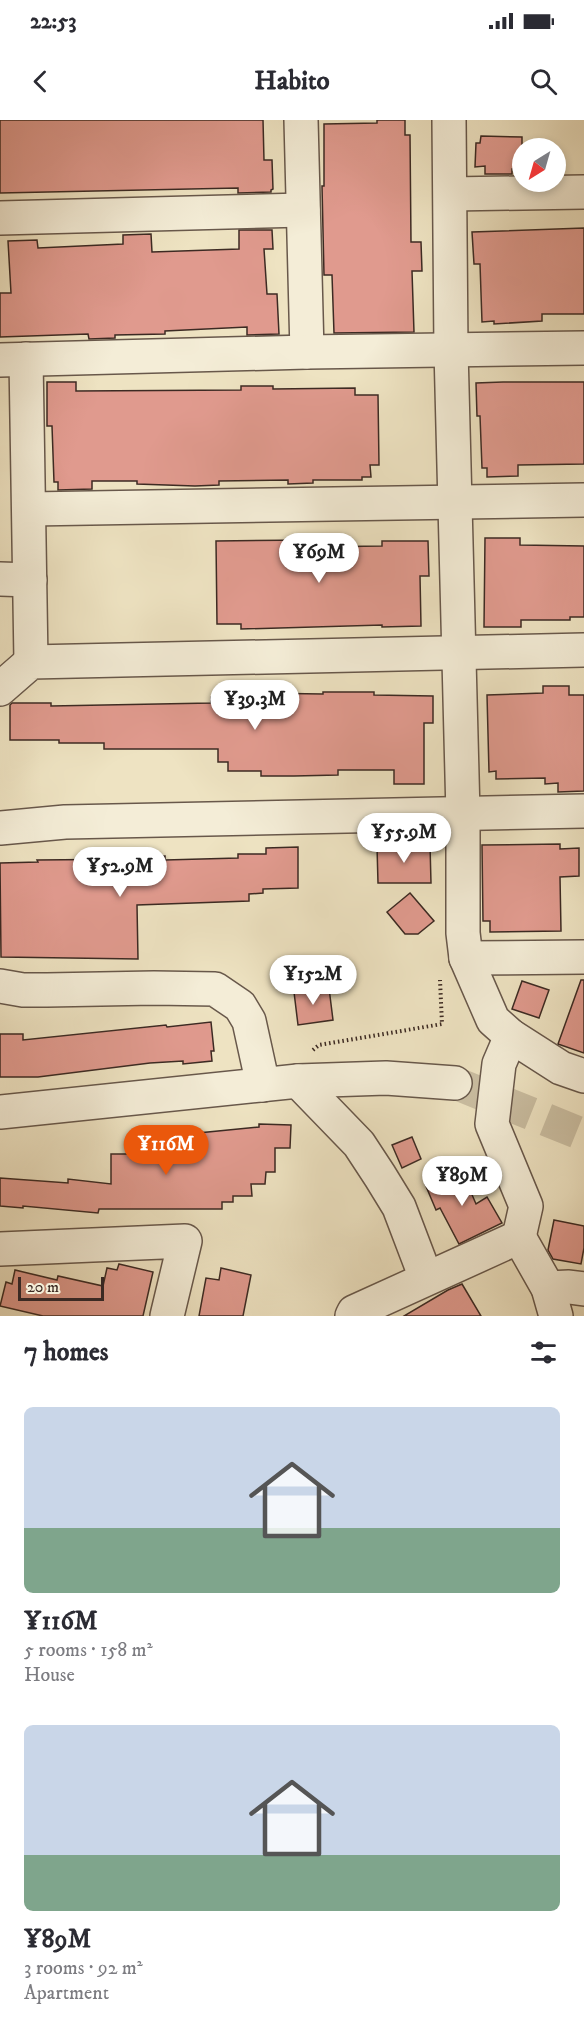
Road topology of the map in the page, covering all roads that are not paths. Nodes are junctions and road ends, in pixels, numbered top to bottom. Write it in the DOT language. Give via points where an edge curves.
graph roads {
  1 [pos="301,120"];
  2 [pos="448,120"];
  3 [pos="584,192"];
  4 [pos="451,194"];
  5 [pos="303,210"];
  6 [pos="0,218"];
  7 [pos="584,348"];
  8 [pos="451,350"];
  9 [pos="306,351"];
  10 [pos="13,360"];
  11 [pos="584,500"];
  12 [pos="454,502"];
  13 [pos="30,509"];
  14 [pos="15,579"];
  15 [pos="584,650"];
  16 [pos="459,653"];
  17 [pos="32,662"];
  18 [pos="0,689"];
  19 [pos="584,811"];
  20 [pos="463,813"];
  21 [pos="0,828"];
  22 [pos="584,957"];
  23 [pos="466,958"];
  24 [pos="0,986"];
  25 [pos="511,1036"];
  26 [pos="584,1076"];
  27 [pos="298,1082"];
  28 [pos="455,1083"];
  29 [pos="263,1085"];
  30 [pos="0,1112"];
  31 [pos="519,1237"];
  32 [pos="0,1249"];
  33 [pos="426,1278"];
  34 [pos="584,1289"];
  35 [pos="552,1302"];
  36 [pos="167,1316"];
  37 [pos="352,1316"];
  1 -- 5 [label="street"];
  2 -- 4 [label="street"];
  3 -- 4 [label="street"];
  4 -- 8 [label="street"];
  5 -- 6 [label="street"];
  5 -- 9 [label="street"];
  7 -- 8 [label="street"];
  8 -- 9 [label="street"];
  8 -- 12 [label="street"];
  9 -- 10 [label="street"];
  10 -- 13 [label="street"];
  11 -- 12 [label="street"];
  12 -- 13 [label="street"];
  12 -- 16 [label="street"];
  13 -- 14 [label="street"];
  14 -- 17 [label="street"];
  15 -- 16 [label="street"];
  16 -- 17 [label="street"];
  16 -- 20 [label="street"];
  17 -- 18 [label="street"];
  19 -- 20 [label="street"];
  20 -- 21 [label="street" via="65,822"];
  20 -- 23 [label="street"];
  22 -- 23 [label="street"];
  23 -- 25 [label="street" via="493,1020"];
  24 -- 29 [label="street" via="22,990 215,989 240,1006 249,1021"];
  25 -- 26 [label="street" via="561,1068"];
  25 -- 31 [label="street" via="499,1064 492,1124 526,1206"];
  27 -- 28 [label="street" via="386,1078"];
  27 -- 29 [label="street"];
  27 -- 33 [label="street" via="359,1144 380,1176 399,1207"];
  29 -- 30 [label="street"];
  31 -- 33 [label="street"];
  31 -- 35 [label="street"];
  32 -- 36 [label="street" via="185,1241"];
  33 -- 37 [label="street"];
  34 -- 35 [label="street" via="569,1287"];
}
